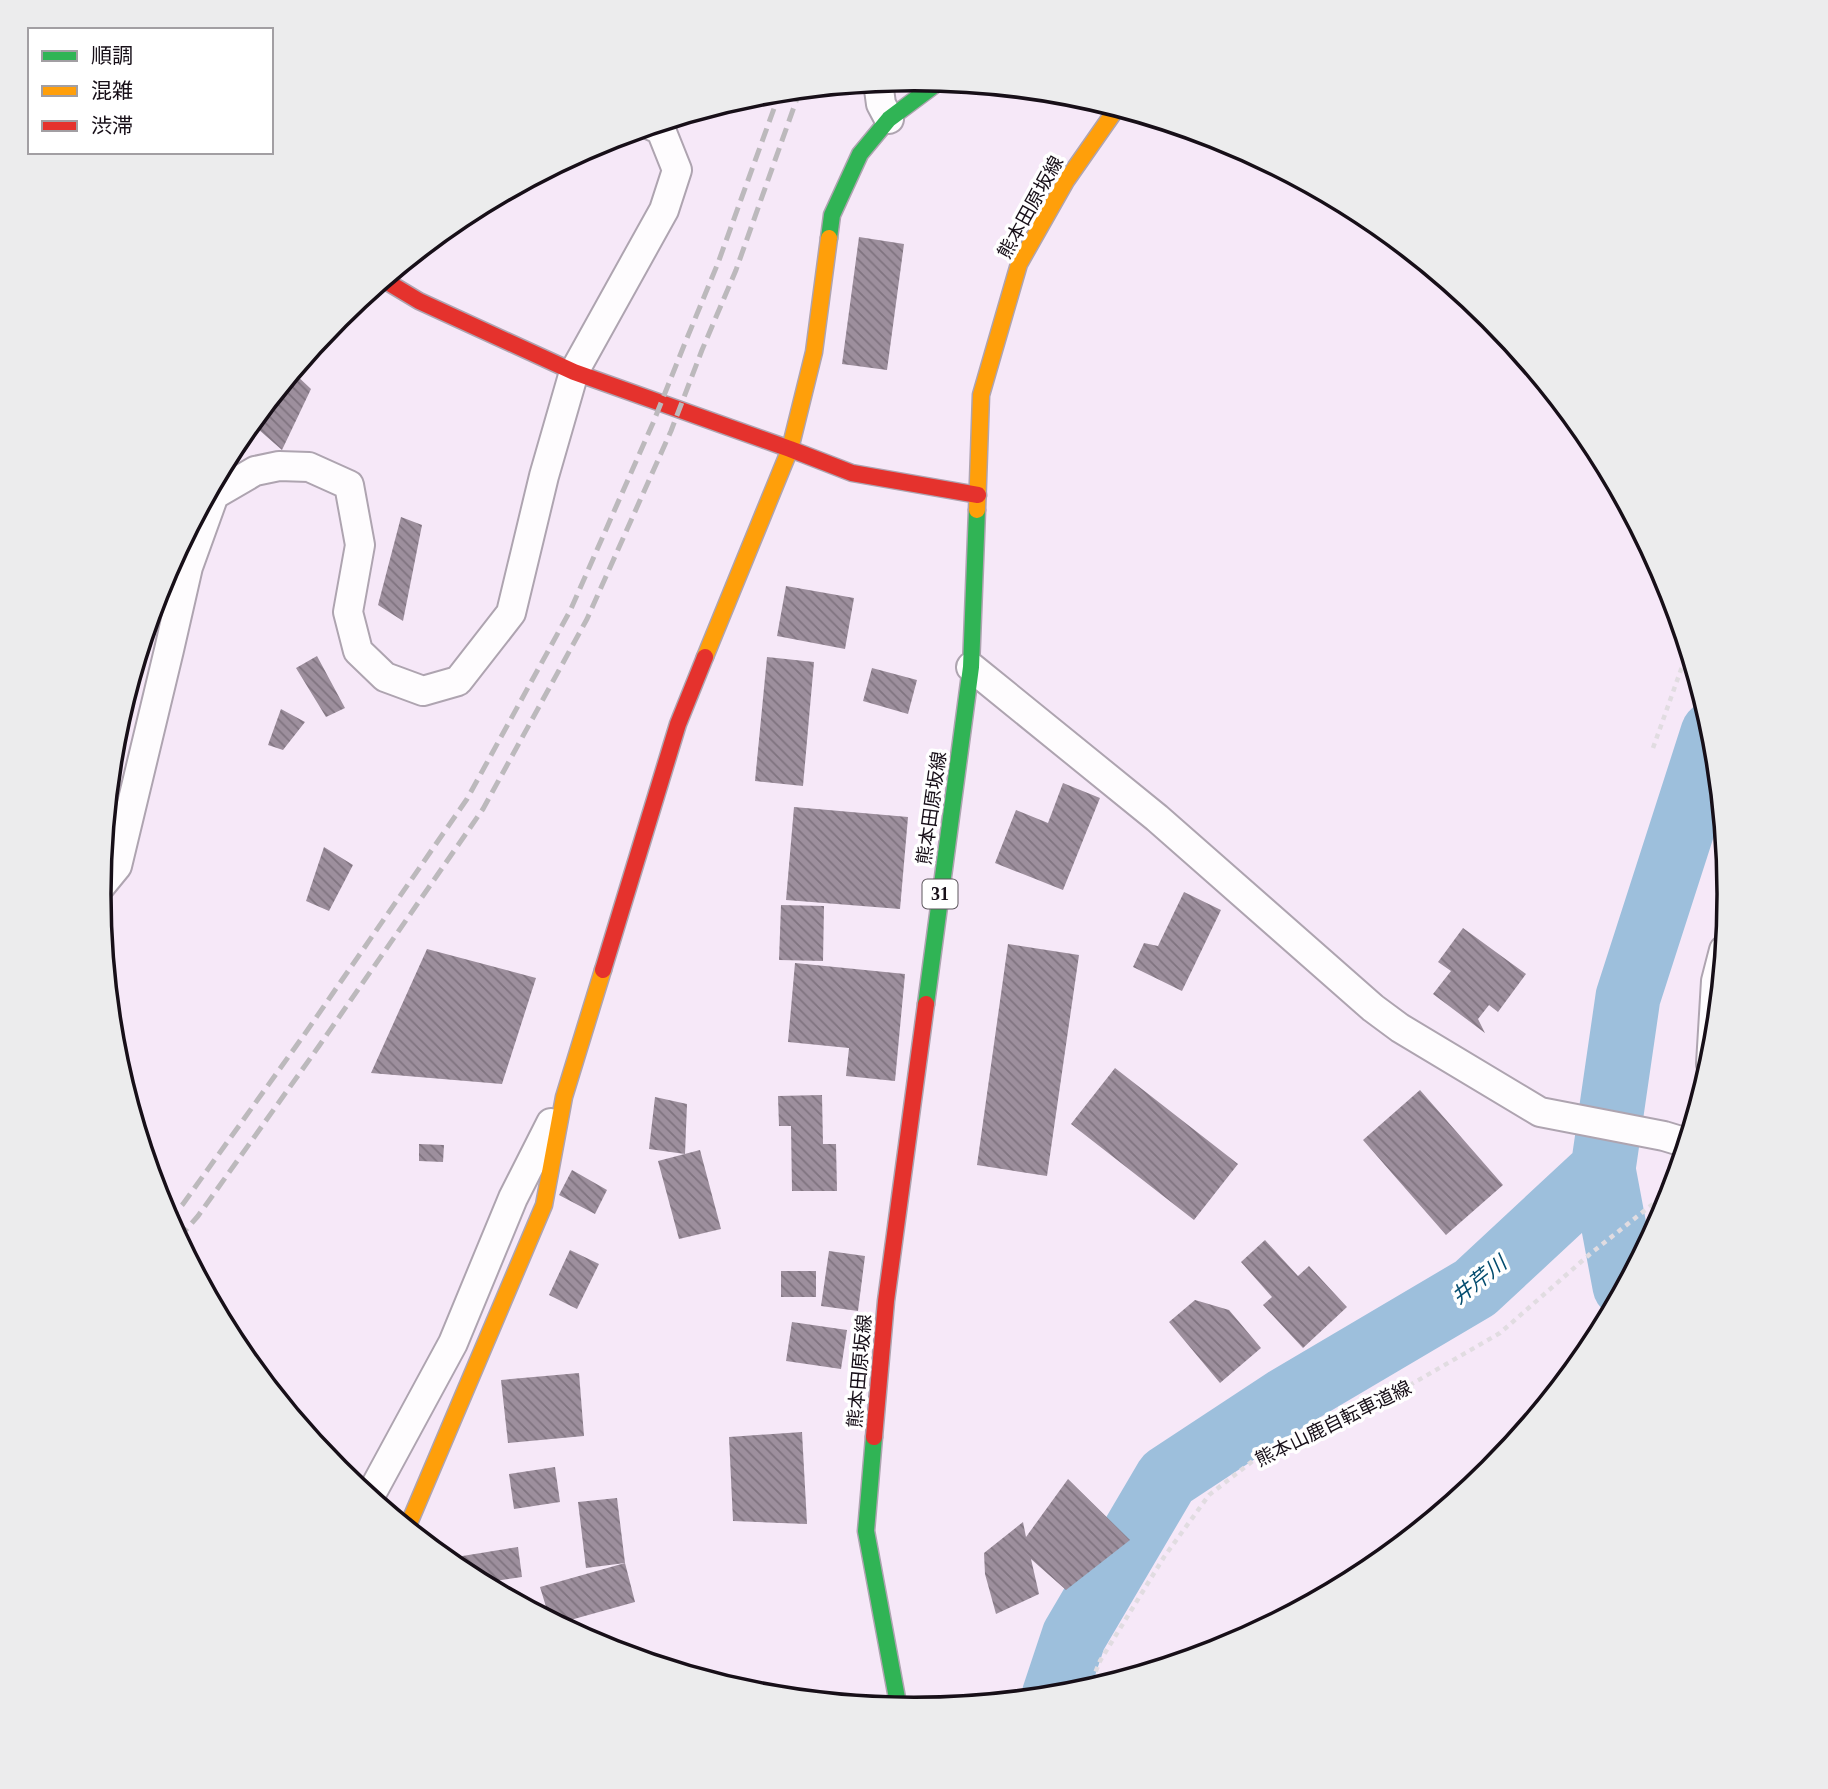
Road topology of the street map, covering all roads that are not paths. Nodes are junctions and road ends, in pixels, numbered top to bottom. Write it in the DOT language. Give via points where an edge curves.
graph roads {
  1 [pos="926,91"];
  2 [pos="879,92"];
  3 [pos="1112,116"];
  4 [pos="889,119"];
  5 [pos="662,132"];
  6 [pos="391,284"];
  7 [pos="574,372"];
  8 [pos="790,449"];
  9 [pos="218,492"];
  10 [pos="978,495"];
  11 [pos="208,511"];
  12 [pos="971,667"];
  13 [pos="111,873"];
  14 [pos="564,1097"];
  15 [pos="1676,1139"];
  16 [pos="373,1489"];
  17 [pos="410,1520"];
  18 [pos="897,1697"];
  1 -- 4 [label="street"];
  2 -- 4 [label="street"];
  3 -- 10 [label="street, 熊本田原坂線 / 31" via="1066,181 1019,264 981,395"];
  4 -- 8 [label="street" via="860,154 832,215 814,352"];
  5 -- 7 [label="street" via="677,170 664,210"];
  6 -- 7 [label="street"];
  7 -- 8 [label="street"];
  7 -- 9 [label="street" via="510,613 458,681 423,691 385,677 358,651 348,612 360,545 349,485 309,467 279,466 255,471"];
  8 -- 10 [label="street" via="852,473"];
  8 -- 14 [label="street" via="678,724"];
  10 -- 12 [label="street, 熊本田原坂線 / 31"];
  11 -- 13 [label="street" via="188,567 117,866"];
  12 -- 15 [label="street" via="1157,818 1400,1028 1540,1112"];
  12 -- 18 [label="street, 熊本田原坂線 / 31" via="886,1301 866,1531"];
  14 -- 16 [label="street" via="513,1198 453,1343"];
  14 -- 17 [label="street" via="544,1205"];
}
